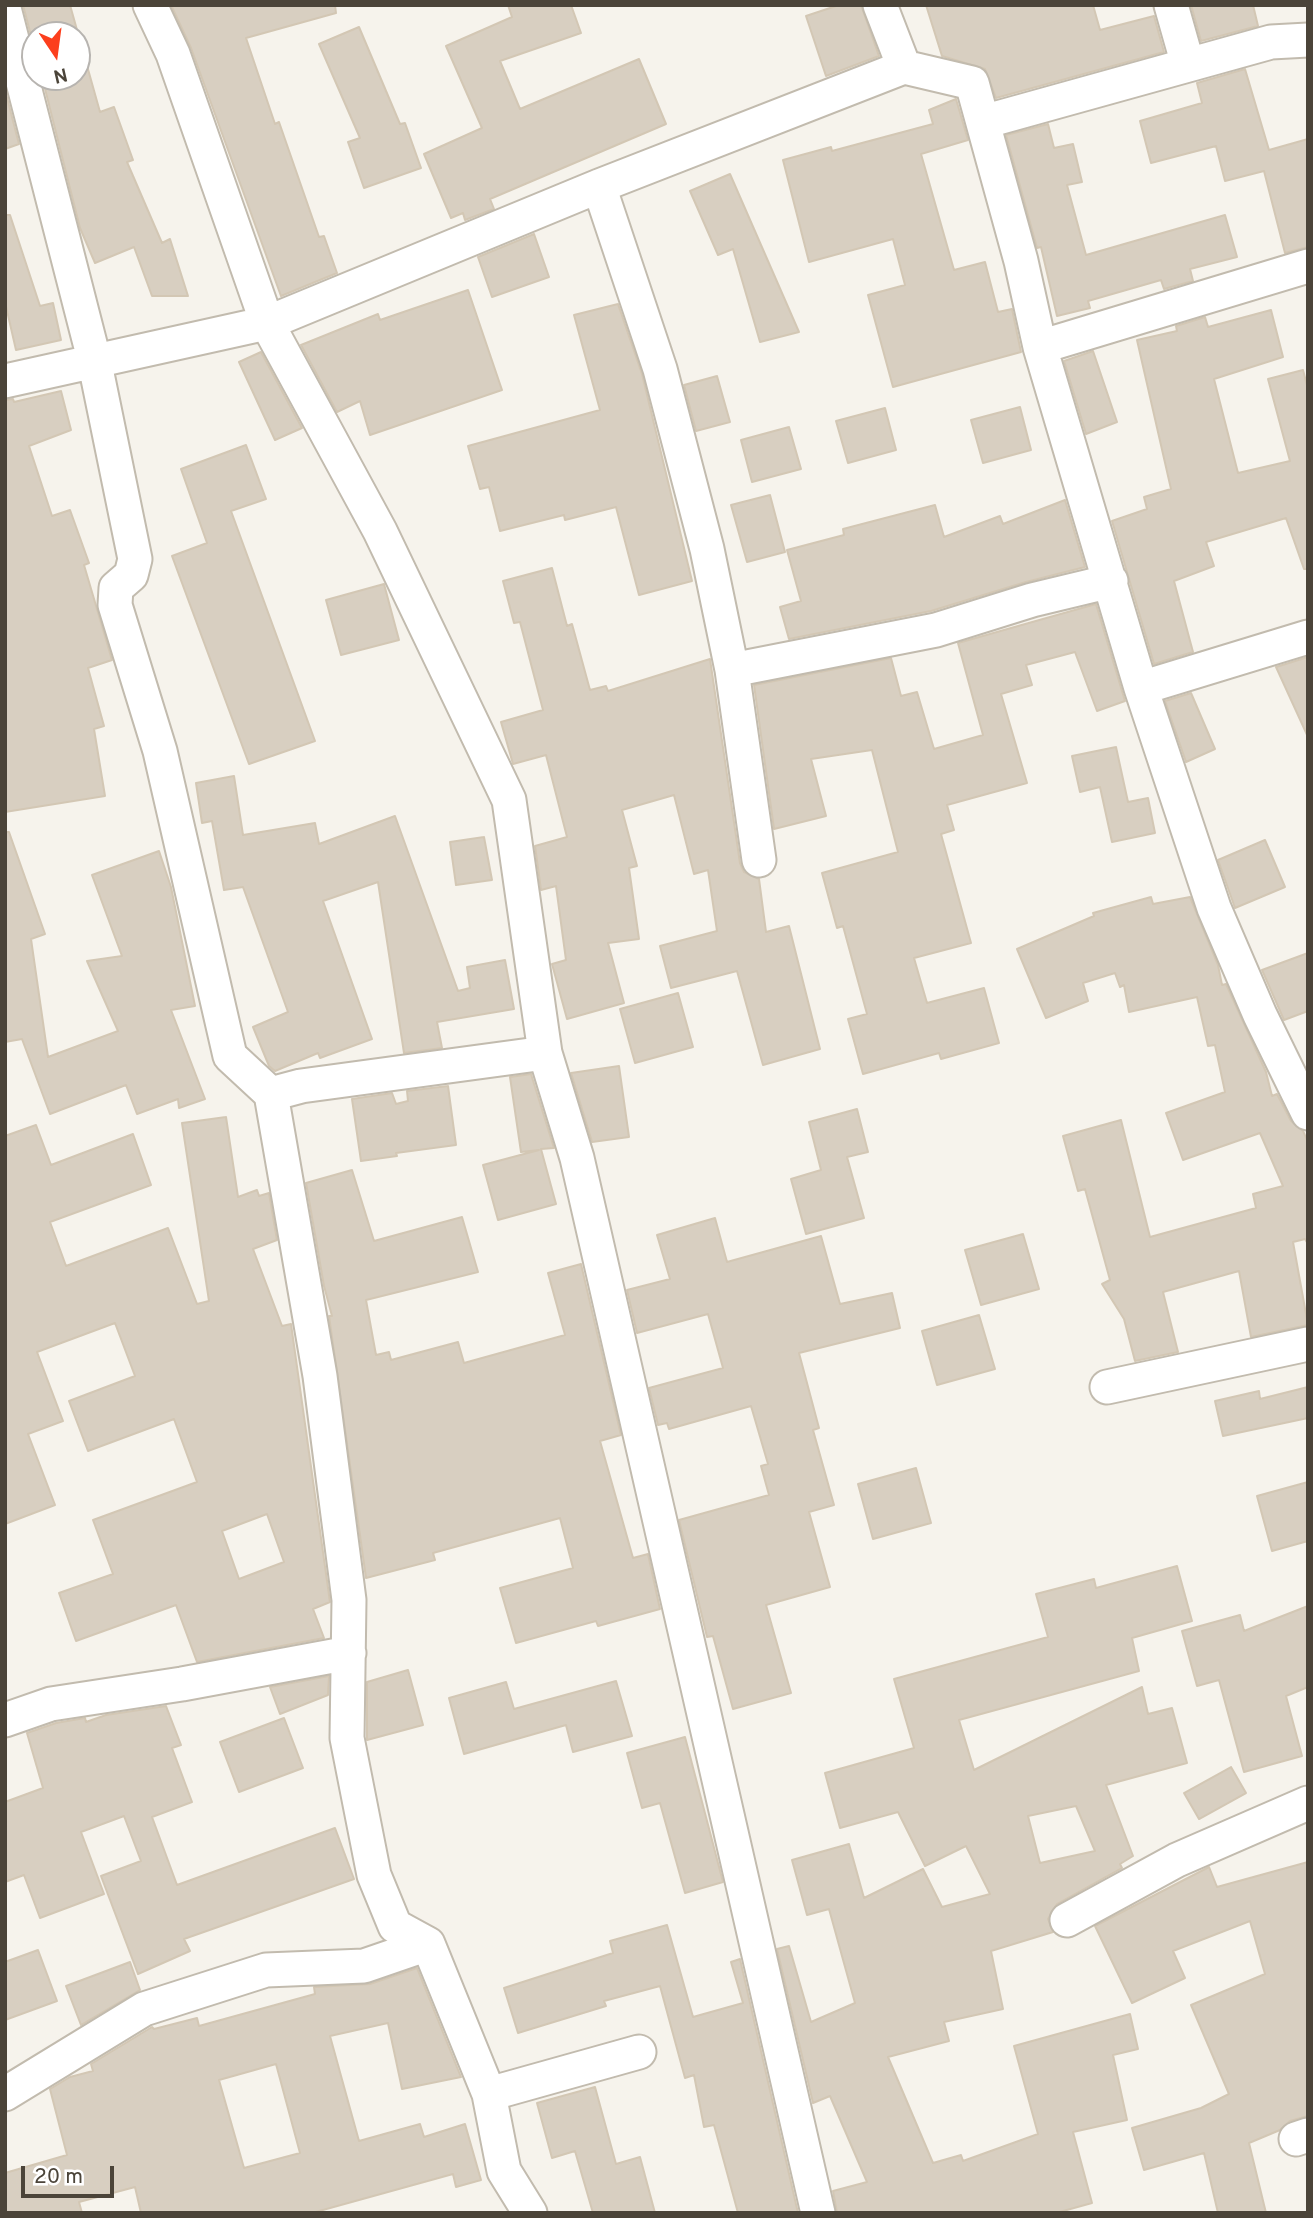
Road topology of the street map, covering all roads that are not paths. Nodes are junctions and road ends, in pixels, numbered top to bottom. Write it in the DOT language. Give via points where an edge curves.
graph roads {
  1 [pos="150,5"];
  2 [pos="880,5"];
  3 [pos="1171,5"];
  4 [pos="5,12"];
  5 [pos="1308,40"];
  6 [pos="1188,65"];
  7 [pos="904,67"];
  8 [pos="983,122"];
  9 [pos="599,186"];
  10 [pos="1308,266"];
  11 [pos="267,323"];
  12 [pos="1040,347"];
  13 [pos="94,359"];
  14 [pos="5,381"];
  15 [pos="1111,581"];
  16 [pos="1308,637"];
  17 [pos="732,670"];
  18 [pos="1141,688"];
  19 [pos="759,860"];
  20 [pos="545,1054"];
  21 [pos="271,1094"];
  22 [pos="1308,1113"];
  23 [pos="1308,1345"];
  24 [pos="1107,1387"];
  25 [pos="349,1653"];
  26 [pos="5,1720"];
  27 [pos="1308,1802"];
  28 [pos="1067,1920"];
  29 [pos="428,1944"];
  30 [pos="639,2052"];
  31 [pos="5,2094"];
  32 [pos="489,2094"];
  33 [pos="530,2213"];
  34 [pos="818,2213"];
  1 -- 11 [label="street" via="173,54"];
  2 -- 7 [label="street"];
  3 -- 6 [label="street"];
  4 -- 13 [label="street"];
  5 -- 6 [label="street" via="1271,42"];
  6 -- 8 [label="street"];
  7 -- 8 [label="street" via="972,83"];
  7 -- 9 [label="street"];
  8 -- 12 [label="street"];
  9 -- 11 [label="street"];
  9 -- 17 [label="street" via="660,369 707,549"];
  10 -- 12 [label="street"];
  11 -- 13 [label="street"];
  11 -- 20 [label="street" via="380,531 509,800"];
  12 -- 15 [label="street"];
  13 -- 14 [label="street"];
  13 -- 21 [label="street" via="135,559 131,575 116,588 114,605 163,763 230,1056"];
  15 -- 17 [label="street" via="936,630"];
  15 -- 18 [label="street"];
  16 -- 18 [label="street"];
  17 -- 19 [label="street"];
  18 -- 22 [label="street" via="1214,908"];
  20 -- 21 [label="street" via="301,1086"];
  20 -- 34 [label="street" via="577,1157"];
  21 -- 25 [label="street" via="320,1376 349,1600"];
  23 -- 24 [label="street"];
  25 -- 26 [label="street" via="51,1704"];
  25 -- 29 [label="street" via="347,1738 374,1875 395,1926"];
  27 -- 28 [label="street" via="1177,1860"];
  29 -- 31 [label="street" via="364,1966 266,1970 144,2009"];
  29 -- 32 [label="street"];
  30 -- 32 [label="street"];
  32 -- 33 [label="street" via="504,2171"];
}
